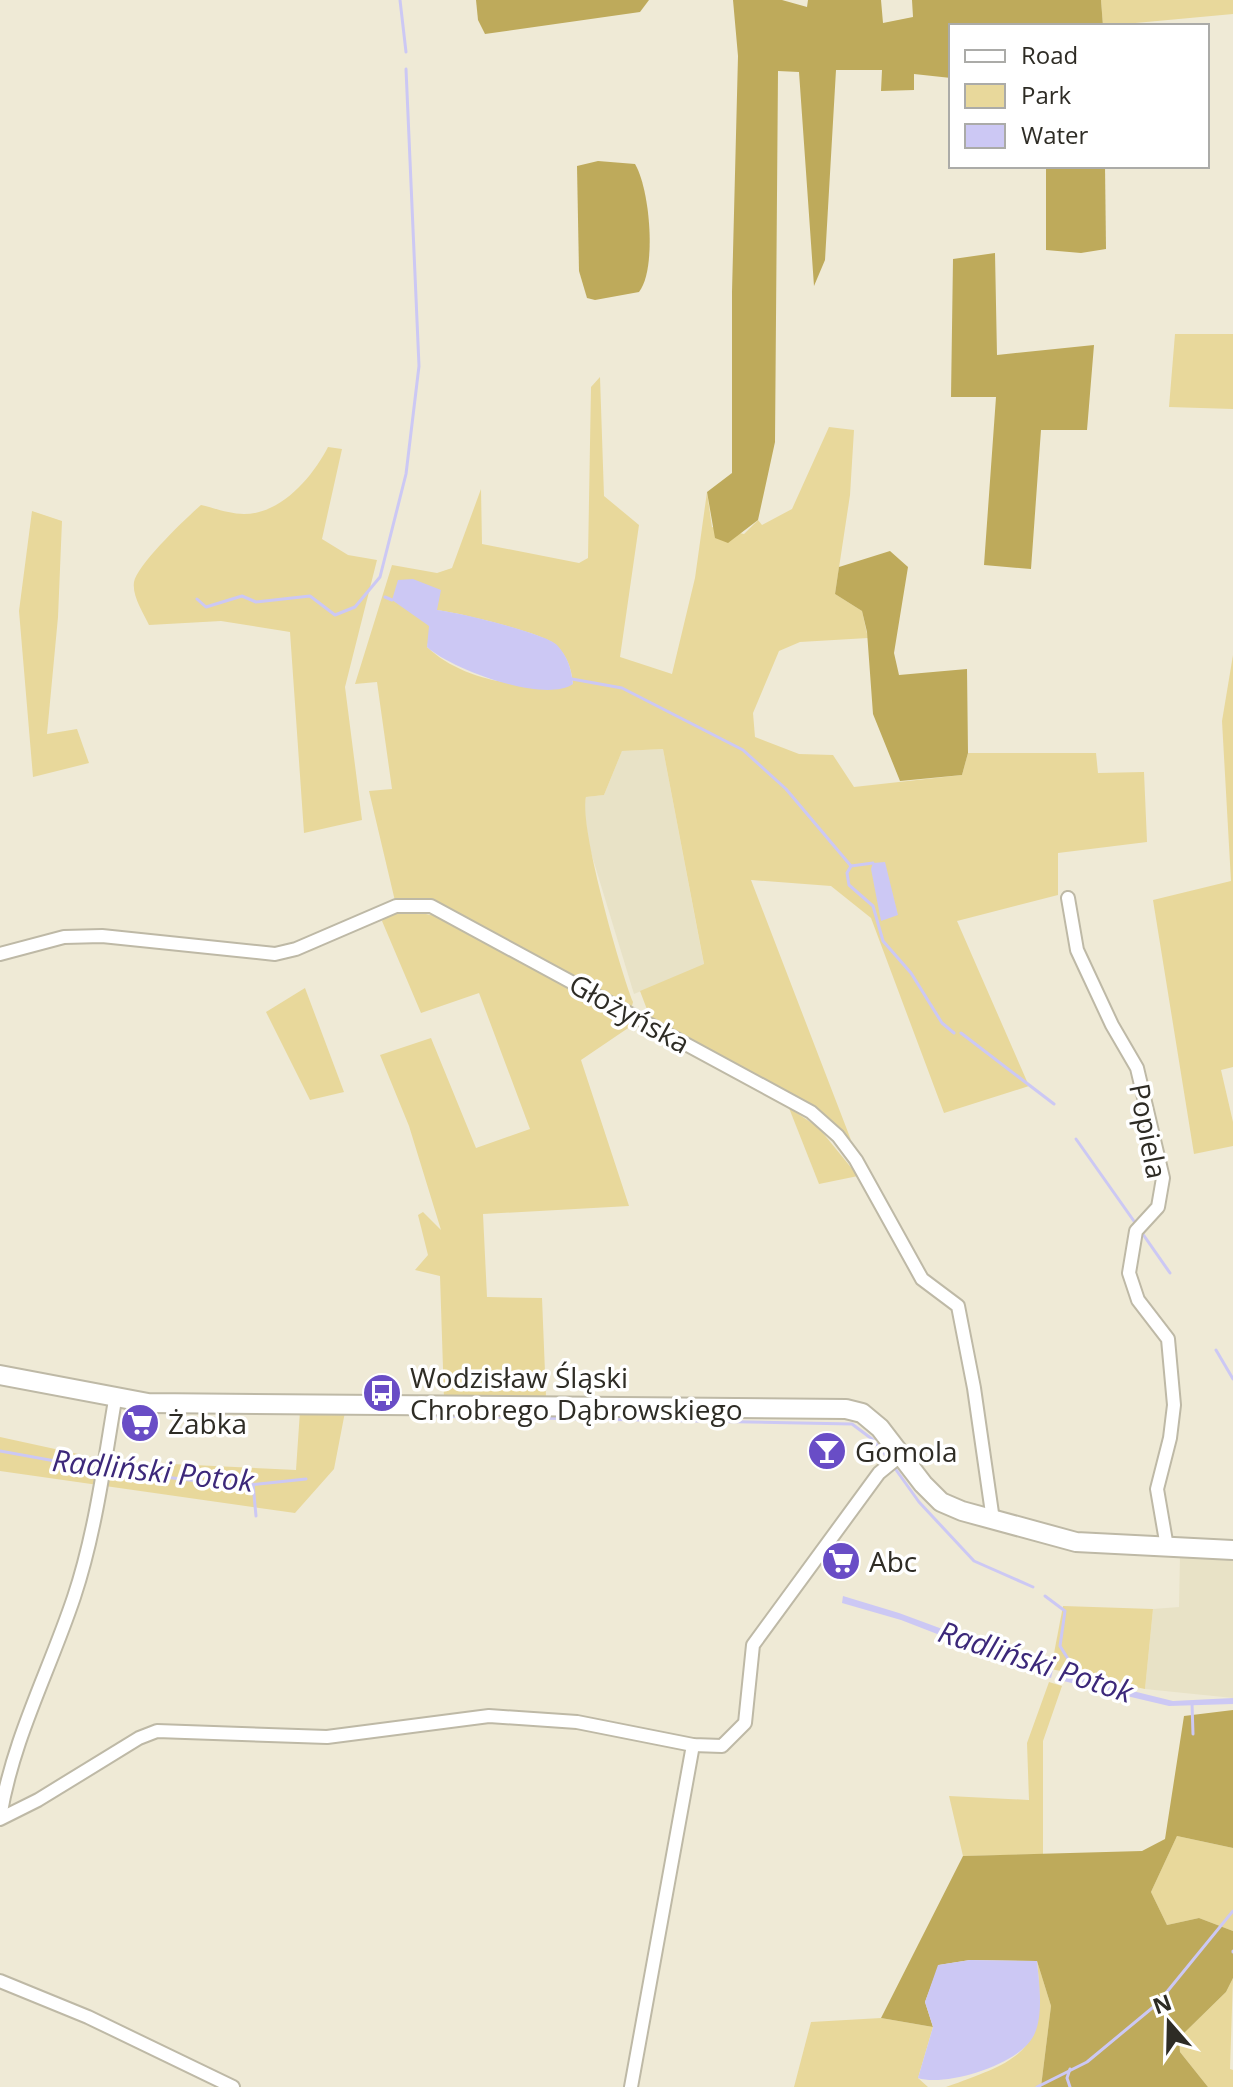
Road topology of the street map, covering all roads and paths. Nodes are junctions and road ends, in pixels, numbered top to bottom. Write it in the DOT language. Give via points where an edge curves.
graph roads {
  1 [pos="1068,898"];
  2 [pos="0,954"];
  3 [pos="0,1375"];
  4 [pos="115,1400"];
  5 [pos="893,1461"];
  6 [pos="993,1520"];
  7 [pos="1167,1547"];
  8 [pos="1233,1550"];
  9 [pos="693,1745"];
  10 [pos="0,1818"];
  11 [pos="0,1981"];
  12 [pos="233,2087"];
  13 [pos="631,2087"];
  1 -- 7 [label="street, Popiela" via="1077,950 1137,1068 1163,1178 1158,1207 1139,1227 1130,1262 1132,1287 1168,1339 1174,1405 1157,1489"];
  2 -- 6 [label="street, Głożyńska" via="64,937 102,936 275,954 396,906 431,906 811,1112 856,1160 922,1279 958,1306"];
  3 -- 4 [label="street" via="52,1382"];
  4 -- 5 [label="street" via="820,1406 862,1413 880,1428"];
  4 -- 10 [label="street" via="75,1594 18,1743"];
  5 -- 6 [label="street" via="941,1502"];
  5 -- 9 [label="street" via="753,1645 745,1723 722,1746"];
  6 -- 7 [label="street" via="1076,1542"];
  7 -- 8 [label="street"];
  9 -- 10 [label="street" via="577,1722 489,1716 327,1737 157,1731"];
  9 -- 13 [label="street"];
  11 -- 12 [label="street"];
}
